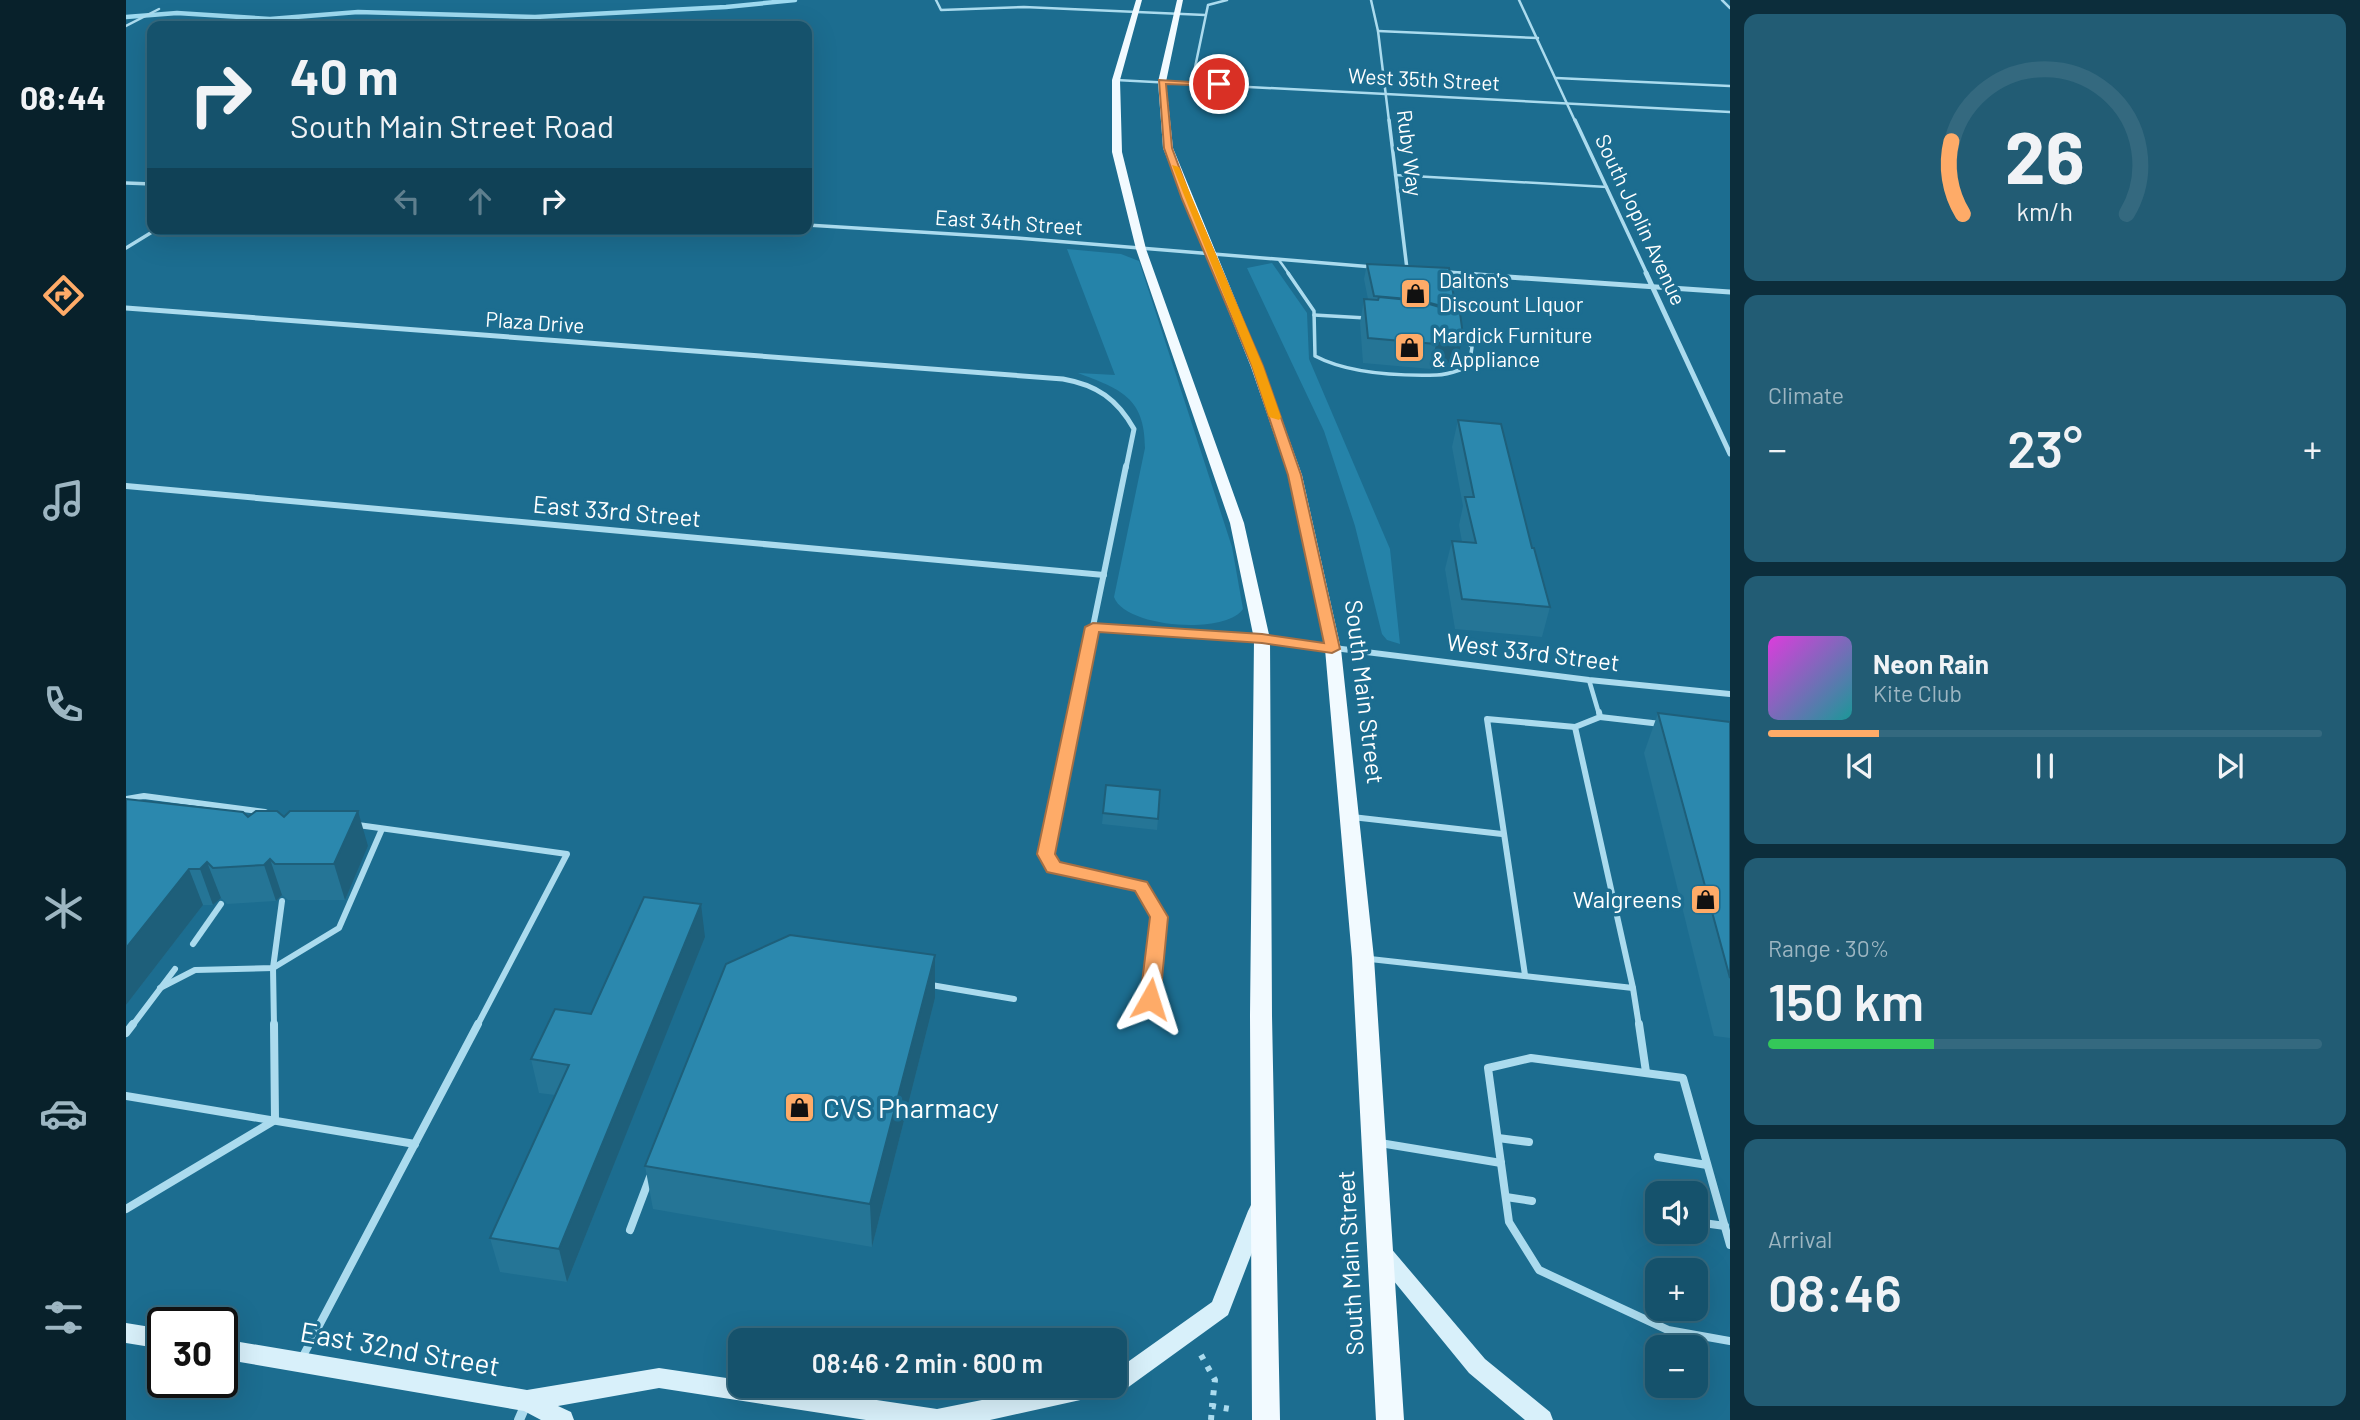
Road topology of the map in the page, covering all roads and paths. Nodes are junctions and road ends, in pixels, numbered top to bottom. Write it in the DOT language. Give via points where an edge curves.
graph roads {
  1 [pos="936,0"];
  2 [pos="1227,0"];
  3 [pos="1371,0"];
  4 [pos="1518,0"];
  5 [pos="1722,0"];
  6 [pos="1137,6"];
  7 [pos="1178,7"];
  8 [pos="1730,8"];
  9 [pos="159,9"];
  10 [pos="1205,15"];
  11 [pos="126,26"];
  12 [pos="1378,31"];
  13 [pos="1538,38"];
  14 [pos="1556,78"];
  15 [pos="1116,80"];
  16 [pos="1162,82"];
  17 [pos="1192,82"];
  18 [pos="1730,86"];
  19 [pos="1385,93"];
  20 [pos="1567,103"];
  21 [pos="1730,112"];
  22 [pos="1395,175"];
  23 [pos="126,183"];
  24 [pos="147,184"];
  25 [pos="1607,187"];
  26 [pos="812,225"];
  27 [pos="147,235"];
  28 [pos="126,248"];
  29 [pos="1141,248"];
  30 [pos="1209,254"];
  31 [pos="1279,260"];
  32 [pos="1381,267"];
  33 [pos="1394,268"];
  34 [pos="1407,269"];
  35 [pos="1421,270"];
  36 [pos="1434,271"];
  37 [pos="1654,286"];
  38 [pos="1730,292"];
  39 [pos="126,309"];
  40 [pos="1314,315"];
  41 [pos="1375,318"];
  42 [pos="1452,330"];
  43 [pos="1730,454"];
  44 [pos="126,486"];
  45 [pos="1104,575"];
  46 [pos="1093,627"];
  47 [pos="1262,639"];
  48 [pos="1332,649"];
  49 [pos="1589,680"];
  50 [pos="1730,694"];
  51 [pos="1600,717"];
  52 [pos="1665,725"];
  53 [pos="1575,727"];
  54 [pos="126,799"];
  55 [pos="277,813"];
  56 [pos="1349,817"];
  57 [pos="355,825"];
  58 [pos="382,829"];
  59 [pos="1502,834"];
  60 [pos="282,901"];
  61 [pos="221,904"];
  62 [pos="193,944"];
  63 [pos="1363,958"];
  64 [pos="273,968"];
  65 [pos="175,969"];
  66 [pos="1525,975"];
  67 [pos="922,984"];
  68 [pos="160,988"];
  69 [pos="1633,988"];
  70 [pos="1014,999"];
  71 [pos="1150,999"];
  72 [pos="126,1034"];
  73 [pos="1646,1072"];
  74 [pos="126,1096"];
  75 [pos="275,1121"];
  76 [pos="1498,1138"];
  77 [pos="1374,1142"];
  78 [pos="1529,1142"];
  79 [pos="415,1144"];
  80 [pos="1658,1157"];
  81 [pos="1502,1163"];
  82 [pos="655,1165"];
  83 [pos="1707,1165"];
  84 [pos="1264,1196"];
  85 [pos="1506,1197"];
  86 [pos="1532,1201"];
  87 [pos="126,1209"];
  88 [pos="1708,1224"];
  89 [pos="1725,1226"];
  90 [pos="630,1230"];
  91 [pos="1730,1245"];
  92 [pos="1380,1250"];
  93 [pos="126,1333"];
  94 [pos="147,1336"];
  95 [pos="1730,1341"];
  96 [pos="238,1352"];
  97 [pos="1200,1352"];
  98 [pos="300,1363"];
  99 [pos="1127,1378"];
  100 [pos="1045,1398"];
  101 [pos="1212,1406"];
  102 [pos="523,1410"];
  103 [pos="1246,1411"];
  104 [pos="563,1420"];
  105 [pos="938,1420"];
  106 [pos="1211,1420"];
  107 [pos="1266,1420"];
  108 [pos="1390,1420"];
  109 [pos="1542,1420"];
  1 -- 6 [label="street" via="941,10"];
  2 -- 10 [label="street" via="1212,2"];
  3 -- 12 [label="street, Ruby Way"];
  4 -- 13 [label="street, South Joplin Avenue"];
  5 -- 8 [label="street"];
  6 -- 7 [label="street"];
  6 -- 15 [label="main road"];
  7 -- 10 [label="street"];
  7 -- 16 [label="main road, South Main Street"];
  9 -- 11 [label="lane"];
  10 -- 17 [label="street"];
  12 -- 13 [label="lane"];
  12 -- 19 [label="street, Ruby Way"];
  13 -- 14 [label="street, South Joplin Avenue"];
  14 -- 18 [label="lane"];
  14 -- 20 [label="street, South Joplin Avenue"];
  15 -- 16 [label="street, West 35th Street"];
  15 -- 29 [label="main road" via="1117,152"];
  16 -- 17 [label="street, West 35th Street"];
  16 -- 30 [label="main road, South Main Street" via="1168,148"];
  17 -- 19 [label="street, West 35th Street"];
  19 -- 20 [label="street, West 35th Street"];
  19 -- 22 [label="street, Ruby Way"];
  20 -- 21 [label="street, West 35th Street"];
  20 -- 25 [label="street, South Joplin Avenue"];
  22 -- 25 [label="lane"];
  22 -- 34 [label="street, Ruby Way"];
  23 -- 24 [label="street"];
  25 -- 37 [label="street, South Joplin Avenue"];
  26 -- 29 [label="street, East 34th Street"];
  27 -- 28 [label="street"];
  29 -- 30 [label="street, East 34th Street"];
  29 -- 47 [label="main road" via="1237,523"];
  30 -- 31 [label="street, East 34th Street"];
  30 -- 48 [label="main road, South Main Street" via="1258,366 1294,475"];
  31 -- 32 [label="street, East 34th Street"];
  31 -- 40 [label="lane"];
  33 -- 34 [label="street"];
  34 -- 35 [label="street"];
  36 -- 37 [label="street"];
  37 -- 38 [label="street"];
  37 -- 43 [label="street, South Joplin Avenue"];
  39 -- 45 [label="street, Plaza Drive" via="1076,380 1109,393 1134,429"];
  40 -- 41 [label="lane"];
  40 -- 42 [label="lane" via="1315,356 1338,366 1440,375 1455,372 1469,367 1474,350 1471,341"];
  44 -- 45 [label="street, East 33rd Street"];
  45 -- 46 [label="street, Plaza Drive"];
  46 -- 47 [label="street"];
  46 -- 71 [label="street, Plaza Drive" via="1046,854 1054,867 1141,886 1159,917"];
  47 -- 48 [label="street"];
  47 -- 84 [label="main road"];
  48 -- 49 [label="street, West 33rd Street"];
  48 -- 56 [label="main road, South Main Street"];
  49 -- 50 [label="street, West 33rd Street"];
  49 -- 51 [label="lane"];
  51 -- 52 [label="lane"];
  51 -- 53 [label="lane"];
  53 -- 59 [label="lane" via="1487,719"];
  53 -- 69 [label="lane"];
  54 -- 55 [label="lane" via="144,796"];
  56 -- 59 [label="lane"];
  56 -- 63 [label="main road, South Main Street"];
  57 -- 58 [label="lane"];
  58 -- 64 [label="lane" via="339,928"];
  58 -- 79 [label="lane" via="566,854"];
  59 -- 66 [label="lane"];
  60 -- 64 [label="lane"];
  61 -- 62 [label="lane"];
  63 -- 66 [label="lane"];
  63 -- 77 [label="main road, South Main Street"];
  64 -- 68 [label="lane" via="195,970"];
  64 -- 75 [label="lane"];
  65 -- 68 [label="lane"];
  66 -- 69 [label="lane"];
  67 -- 70 [label="lane"];
  68 -- 72 [label="lane"];
  69 -- 73 [label="lane"];
  73 -- 76 [label="lane" via="1531,1058 1488,1068"];
  73 -- 83 [label="lane" via="1683,1078"];
  74 -- 75 [label="lane"];
  75 -- 79 [label="lane"];
  75 -- 87 [label="lane"];
  76 -- 78 [label="lane"];
  76 -- 81 [label="lane"];
  77 -- 81 [label="lane"];
  77 -- 92 [label="main road, South Main Street"];
  79 -- 98 [label="lane"];
  80 -- 83 [label="lane"];
  81 -- 85 [label="lane"];
  82 -- 90 [label="lane"];
  83 -- 89 [label="lane"];
  84 -- 99 [label="main road" via="1220,1308"];
  84 -- 107 [label="main road"];
  85 -- 86 [label="lane"];
  85 -- 95 [label="lane" via="1509,1222 1539,1270 1668,1331"];
  88 -- 89 [label="lane"];
  89 -- 91 [label="lane"];
  92 -- 108 [label="main road, South Main Street"];
  92 -- 109 [label="main road" via="1477,1366"];
  93 -- 94 [label="main road"];
  96 -- 98 [label="main road, East 32nd Street"];
  97 -- 101 [label="path" via="1215,1380"];
  98 -- 102 [label="main road, East 32nd Street"];
  100 -- 105 [label="main road"];
  101 -- 103 [label="path"];
  101 -- 106 [label="path"];
  102 -- 104 [label="main road, East 32nd Street"];
  102 -- 105 [label="main road" via="620,1383 659,1378"];
}
